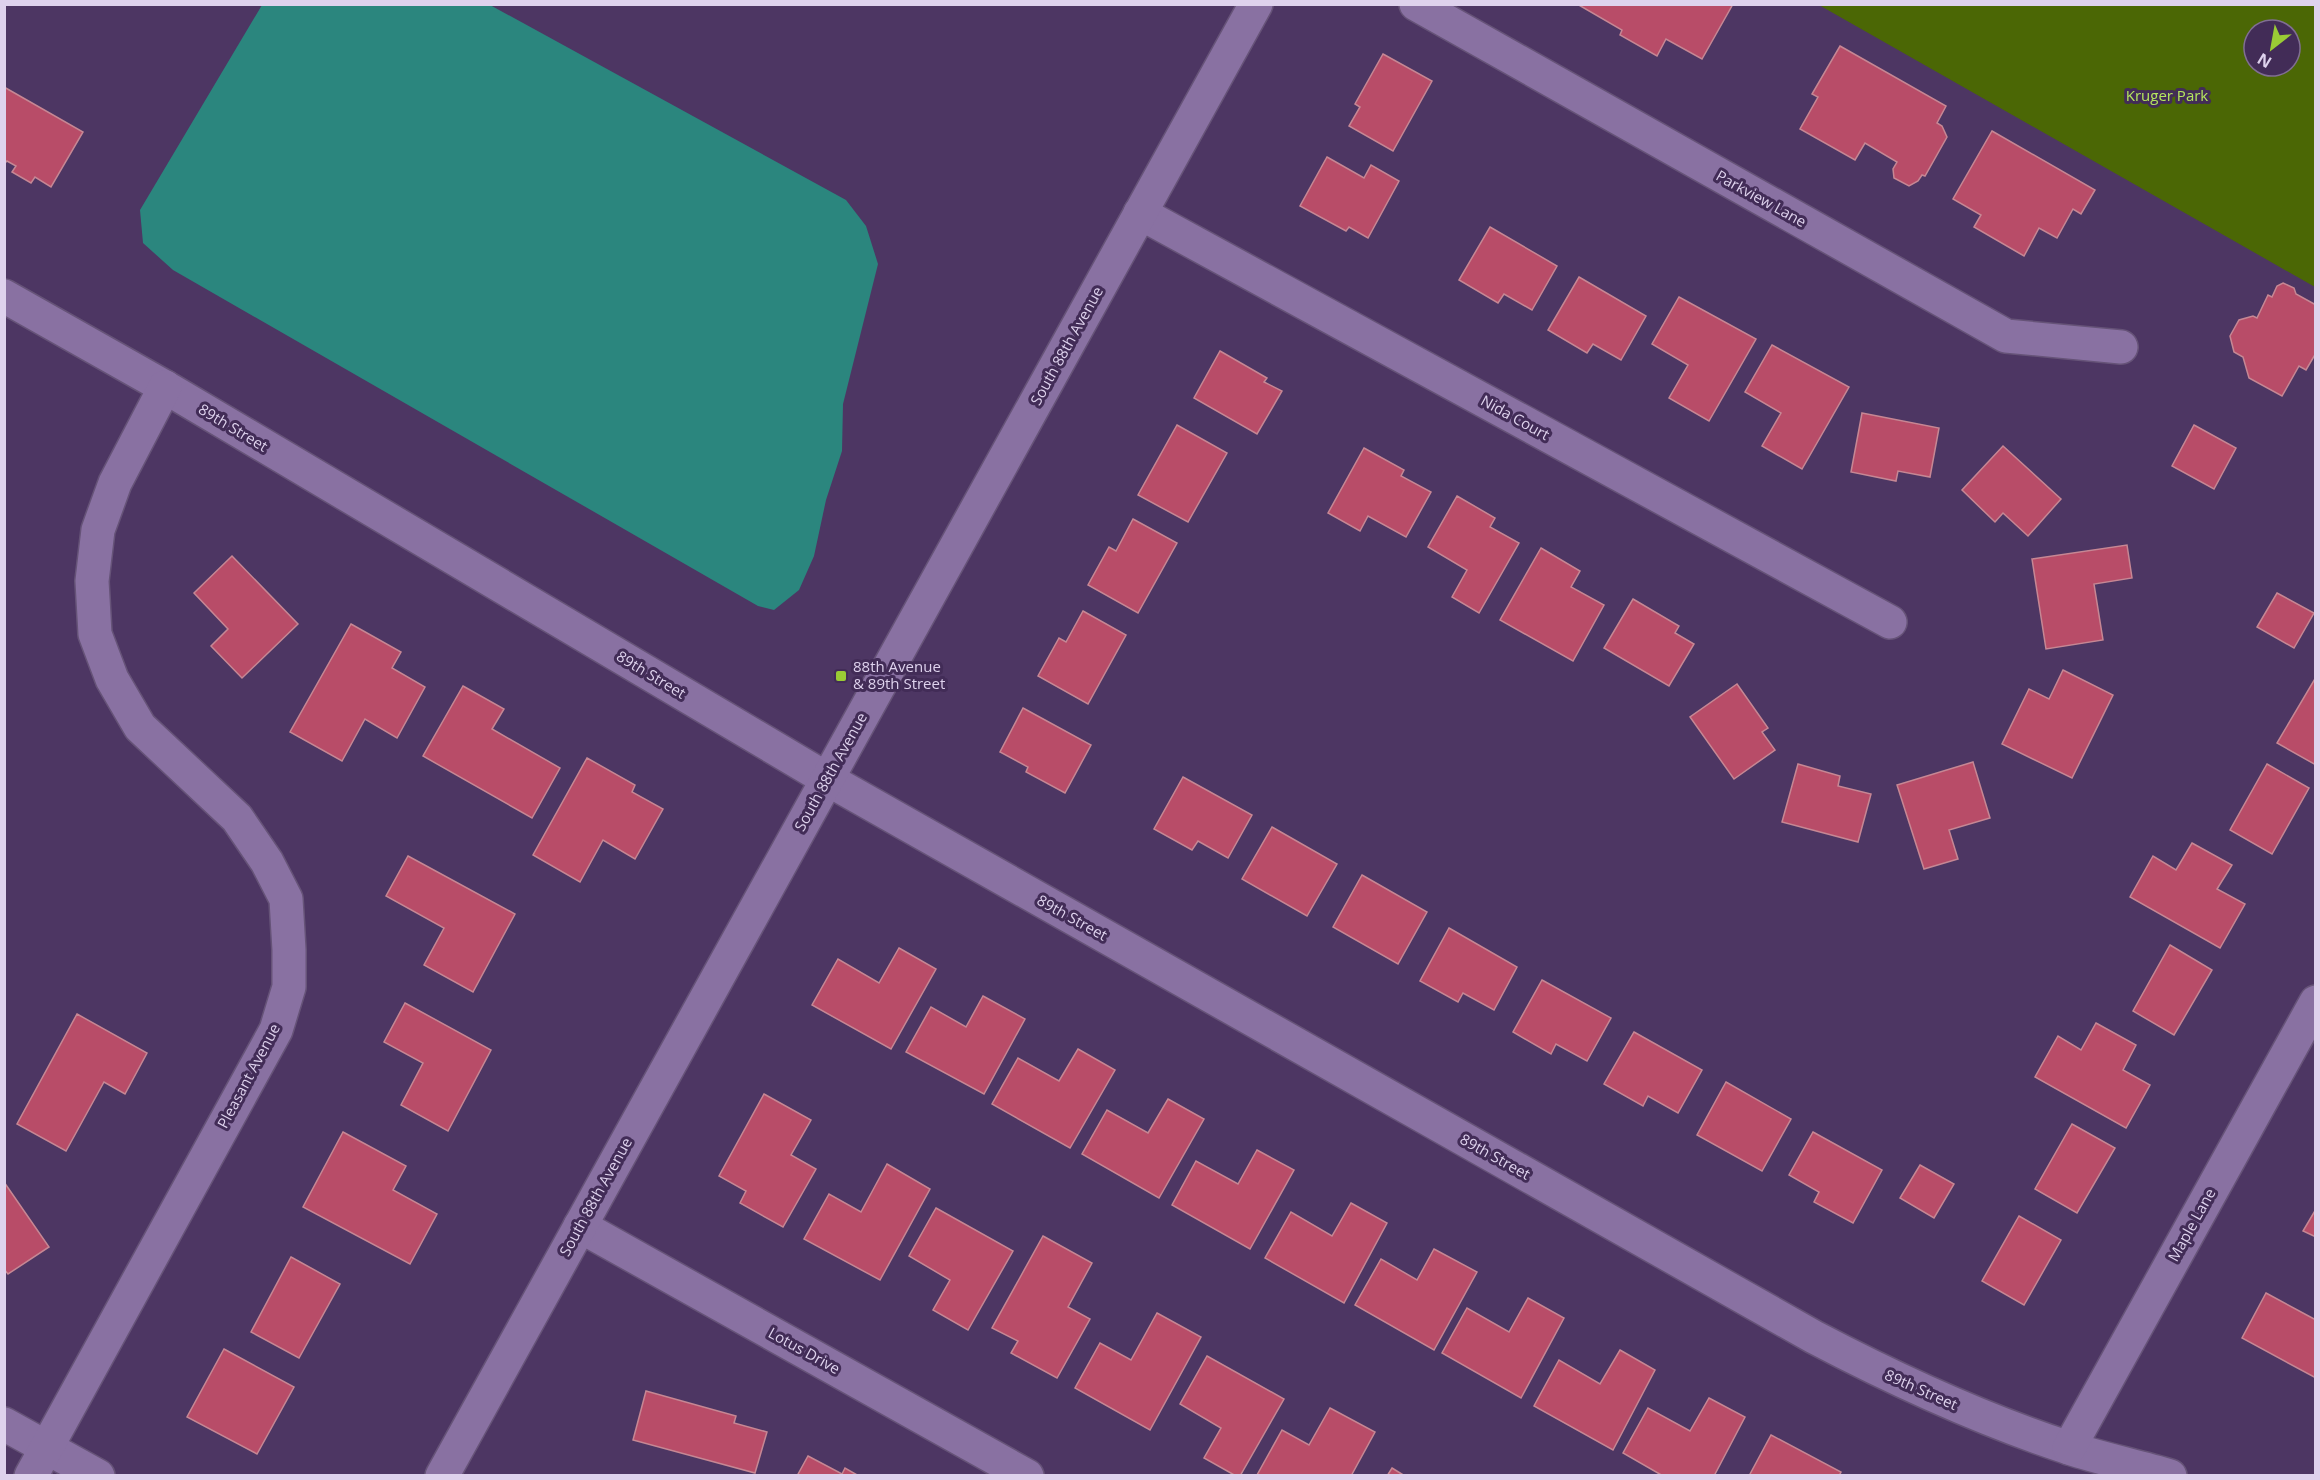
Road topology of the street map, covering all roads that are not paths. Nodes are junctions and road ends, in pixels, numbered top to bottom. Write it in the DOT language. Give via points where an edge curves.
graph roads {
  1 [pos="1256,4"];
  2 [pos="1416,4"];
  3 [pos="1140,213"];
  4 [pos="4,296"];
  5 [pos="2121,346"];
  6 [pos="165,387"];
  7 [pos="1890,622"];
  8 [pos="827,779"];
  9 [pos="2316,1002"];
  10 [pos="580,1226"];
  11 [pos="4,1424"];
  12 [pos="47,1447"];
  13 [pos="2069,1448"];
  14 [pos="31,1476"];
  15 [pos="98,1476"];
  16 [pos="442,1476"];
  17 [pos="1028,1476"];
  18 [pos="2170,1476"];
  1 -- 3 [label="street, South 88th Avenue"];
  2 -- 5 [label="street, Parkview Lane" via="2006,336"];
  3 -- 7 [label="street, Nida Court"];
  3 -- 8 [label="street, South 88th Avenue"];
  4 -- 6 [label="street, 89th Street"];
  6 -- 8 [label="street, 89th Street"];
  6 -- 12 [label="street, Pleasant Avenue" via="115,483 98,530 92,581 95,634 112,679 140,727 237,818 267,862 285,899 289,987 276,1030"];
  8 -- 10 [label="street, South 88th Avenue"];
  8 -- 13 [label="street, 89th Street" via="1814,1337 1895,1379"];
  9 -- 13 [label="street, Maple Lane"];
  10 -- 16 [label="street, South 88th Avenue"];
  10 -- 17 [label="street, Lotus Drive"];
  11 -- 12 [label="street"];
  12 -- 14 [label="street, Pleasant Avenue"];
  12 -- 15 [label="street"];
  13 -- 18 [label="street, 89th Street"];
}
